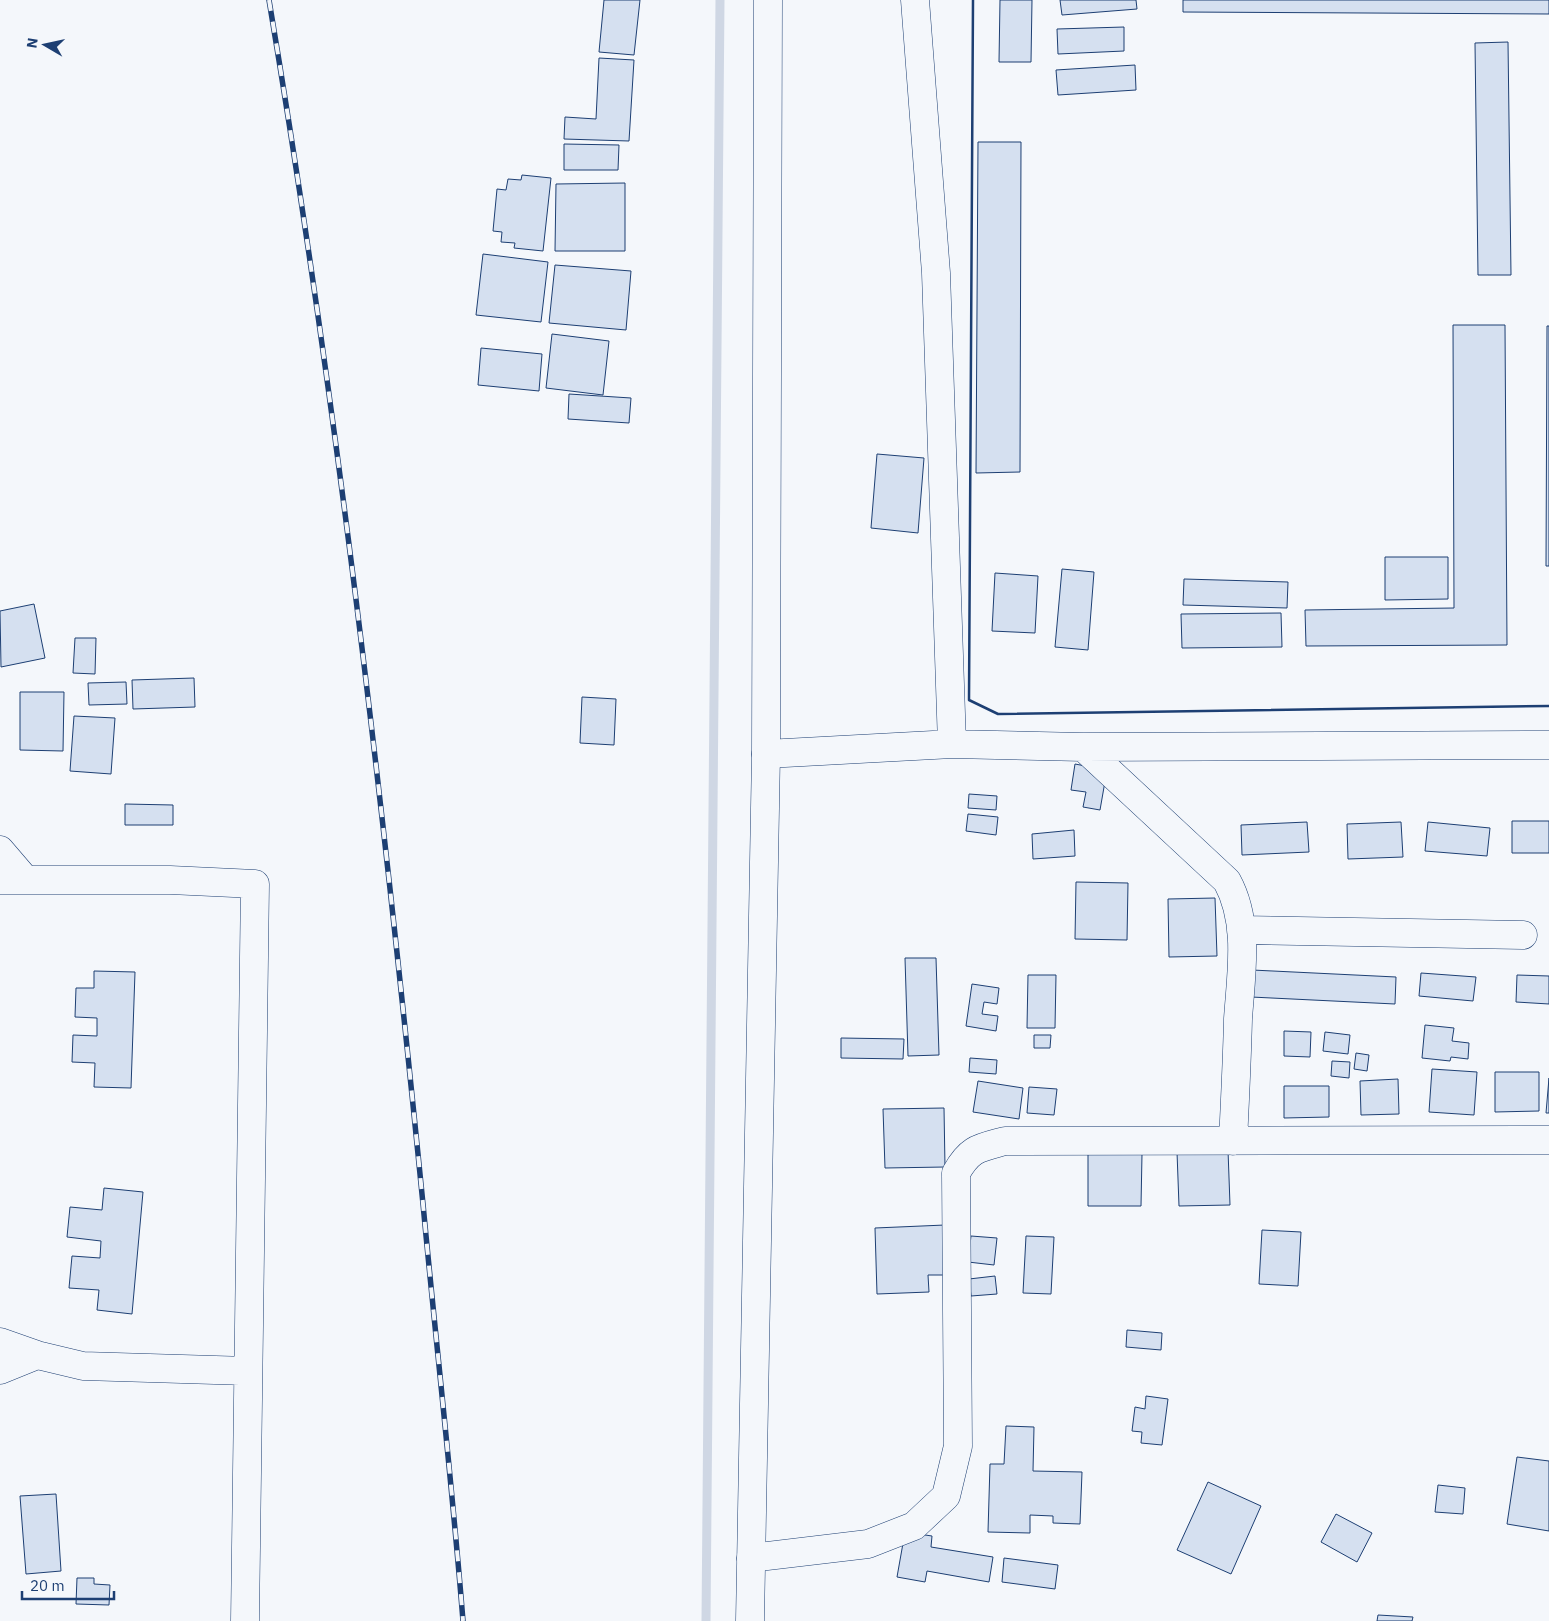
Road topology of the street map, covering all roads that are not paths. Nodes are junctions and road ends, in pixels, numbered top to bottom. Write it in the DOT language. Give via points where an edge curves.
graph roads {
  1 [pos="768,0"];
  2 [pos="915,0"];
  3 [pos="952,744"];
  4 [pos="1549,745"];
  5 [pos="1083,747"];
  6 [pos="766,754"];
  7 [pos="0,850"];
  8 [pos="12,879"];
  9 [pos="1241,930"];
  10 [pos="1523,935"];
  11 [pos="1549,1140"];
  12 [pos="1233,1141"];
  13 [pos="0,1342"];
  14 [pos="37,1355"];
  15 [pos="0,1370"];
  16 [pos="248,1371"];
  17 [pos="751,1558"];
  18 [pos="245,1621"];
  19 [pos="750,1621"];
  1 -- 6 [label="street"];
  2 -- 3 [label="street" via="936,273"];
  3 -- 5 [label="street"];
  3 -- 6 [label="street"];
  4 -- 5 [label="street"];
  5 -- 9 [label="street" via="1228,881 1238,907"];
  6 -- 17 [label="street"];
  7 -- 8 [label="street"];
  8 -- 16 [label="street" via="255,884"];
  9 -- 10 [label="street"];
  9 -- 12 [label="street"];
  11 -- 12 [label="street"];
  12 -- 17 [label="street" via="1005,1141 974,1149 956,1173 958,1446 946,1496 914,1526 868,1544"];
  13 -- 14 [label="street"];
  14 -- 15 [label="street"];
  14 -- 16 [label="street" via="83,1366"];
  16 -- 18 [label="street"];
  17 -- 19 [label="street"];
}
